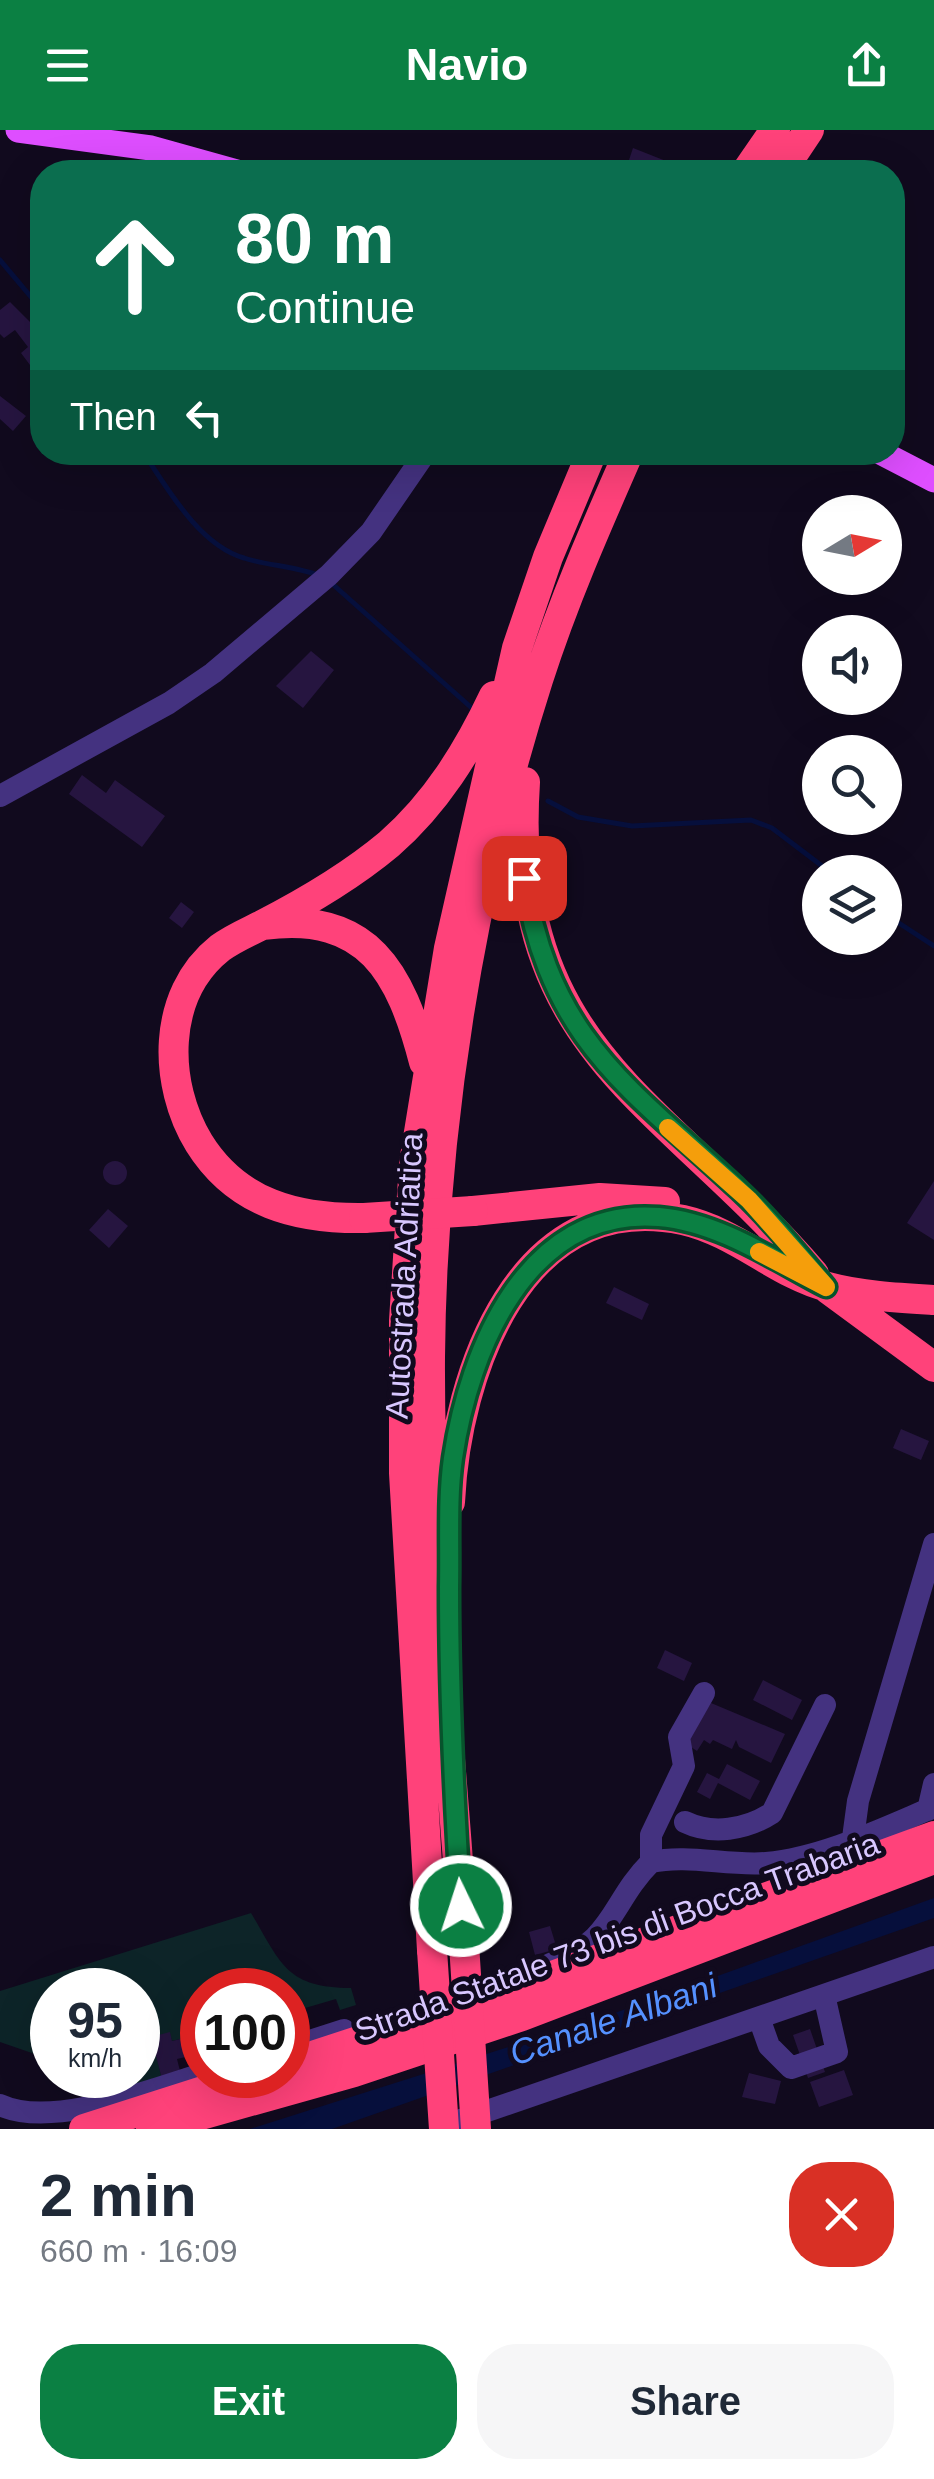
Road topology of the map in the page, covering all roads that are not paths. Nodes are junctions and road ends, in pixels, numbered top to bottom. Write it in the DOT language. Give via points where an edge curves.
graph roads {
  1 [pos="18,130"];
  2 [pos="775,130"];
  3 [pos="809,130"];
  4 [pos="118,136"];
  5 [pos="197,160"];
  6 [pos="754,160"];
  7 [pos="789,160"];
  8 [pos="417,465"];
  9 [pos="587,465"];
  10 [pos="623,465"];
  11 [pos="905,465"];
  12 [pos="934,480"];
  13 [pos="517,648"];
  14 [pos="532,700"];
  15 [pos="0,796"];
  16 [pos="261,926"];
  17 [pos="426,1071"];
  18 [pos="826,1287"];
  19 [pos="934,1300"];
  20 [pos="934,1367"];
  21 [pos="934,1544"];
  22 [pos="704,1693"];
  23 [pos="825,1705"];
  24 [pos="449,1720"];
  25 [pos="934,1784"];
  26 [pos="932,1821"];
  27 [pos="685,1822"];
  28 [pos="757,1822"];
  29 [pos="853,1838"];
  30 [pos="934,1859"];
  31 [pos="651,1862"];
  32 [pos="772,1862"];
  33 [pos="934,1957"];
  34 [pos="824,1995"];
  35 [pos="759,2018"];
  36 [pos="310,2041"];
  37 [pos="310,2057"];
  38 [pos="180,2080"];
  39 [pos="181,2098"];
  40 [pos="2,2110"];
  41 [pos="84,2129"];
  42 [pos="151,2129"];
  43 [pos="434,2129"];
  44 [pos="444,2129"];
  45 [pos="476,2129"];
  1 -- 4 [label="main road"];
  2 -- 6 [label="highway"];
  3 -- 7 [label="highway"];
  4 -- 5 [label="main road"];
  8 -- 15 [label="street" via="371,532 324,580 213,672"];
  9 -- 13 [label="highway, Autostrada Adriatica"];
  10 -- 14 [label="highway, Autostrada Adriatica"];
  11 -- 12 [label="main road"];
  13 -- 16 [label="highway" via="468,746 425,808 371,857"];
  13 -- 17 [label="highway, Autostrada Adriatica"];
  14 -- 18 [label="highway" via="524,878 535,932 565,1005 623,1086 742,1193"];
  14 -- 24 [label="highway, Autostrada Adriatica" via="469,969 435,1236 431,1452"];
  16 -- 17 [label="highway" via="331,928 370,950 404,996"];
  16 -- 18 [label="highway, bridge" via="216,951 184,998 173,1048 182,1106 209,1158 248,1194 300,1215 364,1218 600,1198 666,1202 729,1226"];
  17 -- 44 [label="highway, Autostrada Adriatica, bridge" via="408,1245 403,1424"];
  18 -- 19 [label="highway"];
  18 -- 20 [label="highway"];
  18 -- 24 [label="highway" via="714,1230 657,1216 588,1228 528,1271 492,1328 455,1445"];
  21 -- 29 [label="street" via="858,1801"];
  22 -- 31 [label="street" via="678,1736 684,1766 651,1835"];
  23 -- 28 [label="street" via="772,1812"];
  24 -- 45 [label="highway, Autostrada Adriatica, bridge"];
  25 -- 26 [label="street"];
  26 -- 29 [label="street"];
  26 -- 37 [label="highway, Strada Statale 73 bis di Bocca Trabaria" via="904,1846 514,1990"];
  27 -- 28 [label="street" via="706,1832"];
  28 -- 32 [label="street"];
  29 -- 32 [label="street"];
  30 -- 42 [label="highway, Strada Statale 73 bis di Bocca Trabaria" via="522,2016"];
  31 -- 32 [label="street"];
  31 -- 36 [label="street" via="610,1925 565,1958"];
  33 -- 34 [label="street"];
  34 -- 35 [label="street"];
  34 -- 35 [label="street" via="837,2052 791,2068 769,2046"];
  35 -- 43 [label="street"];
  38 -- 40 [label="street" via="79,2110"];
  39 -- 41 [label="highway"];
}
